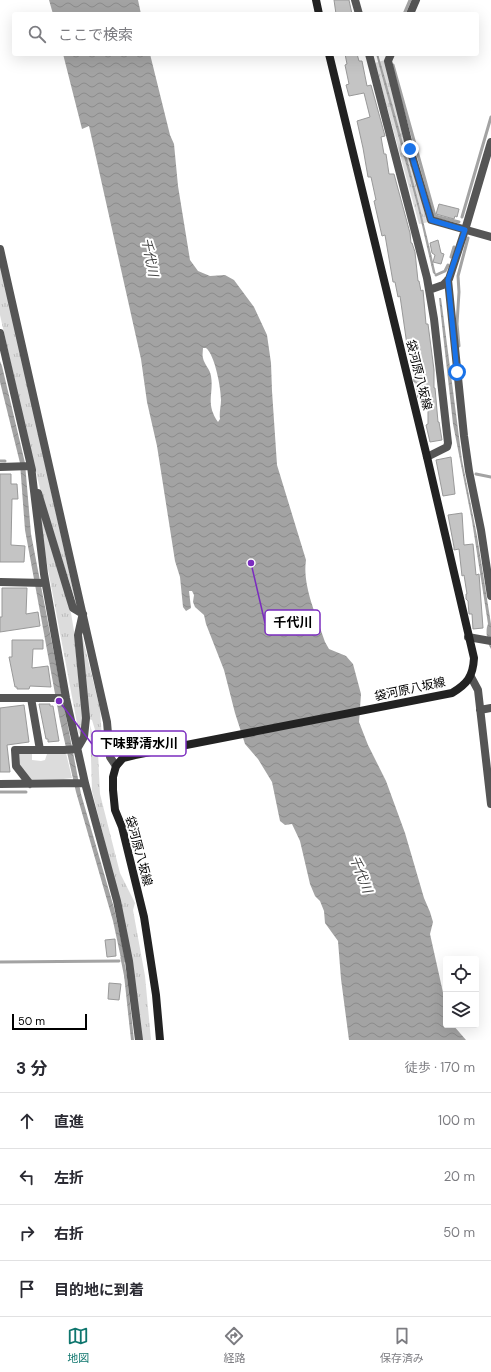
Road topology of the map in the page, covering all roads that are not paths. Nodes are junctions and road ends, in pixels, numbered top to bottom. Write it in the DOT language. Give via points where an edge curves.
graph roads {
  1 [pos="316,0"];
  2 [pos="355,0"];
  3 [pos="416,0"];
  4 [pos="319,12"];
  5 [pos="358,12"];
  6 [pos="411,12"];
  7 [pos="329,56"];
  8 [pos="370,56"];
  9 [pos="390,56"];
  10 [pos="491,142"];
  11 [pos="465,230"];
  12 [pos="491,237"];
  13 [pos="0,249"];
  14 [pos="448,280"];
  15 [pos="429,290"];
  16 [pos="0,333"];
  17 [pos="427,457"];
  18 [pos="31,466"];
  19 [pos="0,467"];
  20 [pos="0,582"];
  21 [pos="46,583"];
  22 [pos="491,596"];
  23 [pos="83,614"];
  24 [pos="468,637"];
  25 [pos="491,641"];
  26 [pos="469,679"];
  27 [pos="0,698"];
  28 [pos="32,698"];
  29 [pos="66,698"];
  30 [pos="491,708"];
  31 [pos="480,710"];
  32 [pos="77,749"];
  33 [pos="40,750"];
  34 [pos="116,766"];
  35 [pos="84,783"];
  36 [pos="0,784"];
  37 [pos="30,784"];
  38 [pos="491,804"];
  39 [pos="139,1040"];
  40 [pos="160,1040"];
  1 -- 4 [label="main road"];
  2 -- 5 [label="street"];
  3 -- 6 [label="street"];
  7 -- 17 [label="main road, 袋河原八坂線"];
  8 -- 15 [label="street"];
  9 -- 11 [label="street" via="388,61 431,220"];
  10 -- 11 [label="street"];
  11 -- 12 [label="street"];
  11 -- 14 [label="street"];
  13 -- 23 [label="street"];
  14 -- 15 [label="street" via="443,285"];
  14 -- 22 [label="street" via="464,436"];
  15 -- 17 [label="street" via="448,444 447,447"];
  16 -- 18 [label="street"];
  17 -- 24 [label="main road, 袋河原八坂線"];
  18 -- 19 [label="street"];
  18 -- 21 [label="street"];
  18 -- 23 [label="street" via="73,608"];
  20 -- 21 [label="street"];
  21 -- 29 [label="street"];
  23 -- 32 [label="street" via="78,634 86,718 84,737"];
  23 -- 34 [label="street" via="107,722 110,757"];
  24 -- 25 [label="street"];
  24 -- 26 [label="main road, 袋河原八坂線" via="474,658"];
  26 -- 31 [label="street" via="478,690"];
  26 -- 34 [label="main road, 袋河原八坂線" via="452,693 135,755 123,758"];
  27 -- 28 [label="street"];
  28 -- 29 [label="street"];
  28 -- 33 [label="street"];
  29 -- 32 [label="street"];
  30 -- 31 [label="street"];
  31 -- 38 [label="street"];
  32 -- 33 [label="street"];
  32 -- 35 [label="street"];
  33 -- 37 [label="street" via="15,750 16,766"];
  34 -- 40 [label="main road, 袋河原八坂線" via="113,777 115,810 122,828 144,917"];
  35 -- 37 [label="street"];
  35 -- 39 [label="street" via="117,901 129,961"];
  36 -- 37 [label="street"];
}
